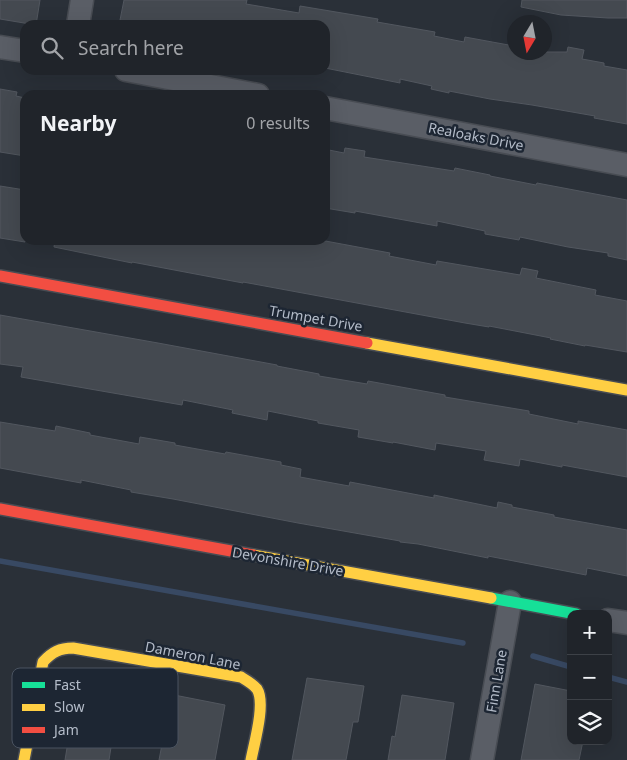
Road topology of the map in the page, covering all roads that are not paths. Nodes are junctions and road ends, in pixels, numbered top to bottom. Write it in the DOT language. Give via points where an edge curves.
graph roads {
  1 [pos="82,0"];
  2 [pos="79,20"];
  3 [pos="0,47"];
  4 [pos="20,50"];
  5 [pos="152,75"];
  6 [pos="232,90"];
  7 [pos="330,109"];
  8 [pos="627,165"];
  9 [pos="0,276"];
  10 [pos="627,390"];
  11 [pos="0,509"];
  12 [pos="510,602"];
  13 [pos="567,612"];
  14 [pos="612,621"];
  15 [pos="627,623"];
  16 [pos="42,668"];
  17 [pos="251,760"];
  18 [pos="482,760"];
  1 -- 2 [label="street"];
  3 -- 4 [label="street"];
  5 -- 6 [label="street"];
  7 -- 8 [label="street, Realoaks Drive"];
  9 -- 10 [label="street, Trumpet Drive"];
  11 -- 12 [label="street, Devonshire Drive"];
  12 -- 13 [label="street, Devonshire Drive"];
  12 -- 18 [label="street, Finn Lane"];
  14 -- 15 [label="street"];
  16 -- 17 [label="street, Dameron Lane" via="51,653 61,648 73,648 241,677 257,690 260,701"];
}
